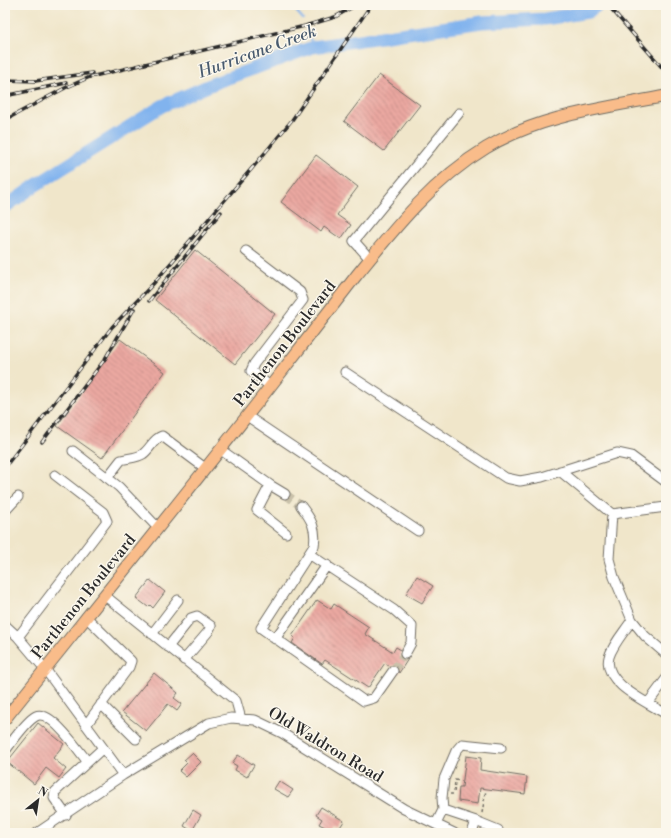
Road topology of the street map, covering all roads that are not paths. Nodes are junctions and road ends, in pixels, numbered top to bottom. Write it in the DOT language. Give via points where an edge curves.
graph roads {
  1 [pos="666,96"];
  2 [pos="459,113"];
  3 [pos="246,251"];
  4 [pos="370,259"];
  5 [pos="345,372"];
  6 [pos="270,386"];
  7 [pos="247,416"];
  8 [pos="221,450"];
  9 [pos="73,451"];
  10 [pos="205,468"];
  11 [pos="560,471"];
  12 [pos="55,475"];
  13 [pos="107,478"];
  14 [pos="666,482"];
  15 [pos="270,485"];
  16 [pos="285,494"];
  17 [pos="18,497"];
  18 [pos="302,506"];
  19 [pos="666,507"];
  20 [pos="5,511"];
  21 [pos="612,514"];
  22 [pos="158,528"];
  23 [pos="418,531"];
  24 [pos="286,533"];
  25 [pos="309,554"];
  26 [pos="327,565"];
  27 [pos="104,595"];
  28 [pos="178,600"];
  29 [pos="86,618"];
  30 [pos="632,620"];
  31 [pos="7,630"];
  32 [pos="152,634"];
  33 [pos="18,637"];
  34 [pos="275,639"];
  35 [pos="168,647"];
  36 [pos="405,654"];
  37 [pos="666,654"];
  38 [pos="184,660"];
  39 [pos="45,669"];
  40 [pos="393,671"];
  41 [pos="666,679"];
  42 [pos="648,703"];
  43 [pos="101,704"];
  44 [pos="666,714"];
  45 [pos="241,718"];
  46 [pos="5,719"];
  47 [pos="86,725"];
  48 [pos="136,739"];
  49 [pos="103,748"];
  50 [pos="501,748"];
  51 [pos="5,751"];
  52 [pos="87,761"];
  53 [pos="123,776"];
  54 [pos="443,810"];
  55 [pos="66,815"];
  56 [pos="476,822"];
  57 [pos="436,824"];
  58 [pos="37,833"];
  59 [pos="454,833"];
  60 [pos="472,833"];
  61 [pos="497,833"];
  1 -- 4 [label="main road, Parthenon Boulevard" via="545,121 487,148 456,169 433,189 406,216"];
  2 -- 4 [label="street" via="354,241"];
  3 -- 6 [label="street" via="300,292 303,300 251,370"];
  4 -- 6 [label="main road, Parthenon Boulevard"];
  5 -- 11 [label="street" via="506,478 520,481"];
  6 -- 7 [label="main road, Parthenon Boulevard"];
  7 -- 8 [label="main road, Parthenon Boulevard"];
  7 -- 23 [label="street"];
  8 -- 10 [label="main road, Parthenon Boulevard"];
  8 -- 15 [label="street"];
  9 -- 13 [label="street"];
  10 -- 13 [label="street" via="162,436 156,438 140,456 121,460"];
  10 -- 22 [label="main road, Parthenon Boulevard"];
  11 -- 14 [label="street" via="617,453 631,456"];
  11 -- 21 [label="street"];
  12 -- 33 [label="street" via="103,512 107,521"];
  13 -- 22 [label="street"];
  15 -- 16 [label="street"];
  15 -- 24 [label="street" via="257,510"];
  17 -- 20 [label="street"];
  18 -- 25 [label="street" via="313,521 315,538"];
  19 -- 21 [label="street"];
  21 -- 30 [label="street" via="609,559"];
  22 -- 27 [label="main road, Parthenon Boulevard"];
  25 -- 26 [label="street"];
  25 -- 34 [label="street" via="260,628"];
  26 -- 34 [label="street"];
  26 -- 36 [label="street" via="394,610 412,626 411,643"];
  27 -- 29 [label="main road, Parthenon Boulevard"];
  27 -- 32 [label="street"];
  28 -- 32 [label="street"];
  29 -- 39 [label="main road, Parthenon Boulevard"];
  29 -- 43 [label="street" via="131,661"];
  30 -- 37 [label="street" via="645,636"];
  30 -- 42 [label="street" via="610,656 608,668 615,682"];
  31 -- 33 [label="street"];
  32 -- 35 [label="street"];
  33 -- 39 [label="street"];
  34 -- 40 [label="street" via="364,701 374,698"];
  35 -- 38 [label="street"];
  35 -- 38 [label="street" via="192,619 211,626"];
  38 -- 45 [label="street" via="236,701"];
  39 -- 46 [label="main road, Parthenon Boulevard"];
  39 -- 47 [label="street"];
  41 -- 42 [label="street"];
  42 -- 44 [label="street"];
  43 -- 47 [label="street"];
  43 -- 48 [label="street"];
  45 -- 53 [label="street, Old Waldron Road" via="209,723"];
  45 -- 57 [label="street, Old Waldron Road" via="255,720 282,733 404,809"];
  47 -- 49 [label="street"];
  49 -- 52 [label="street"];
  49 -- 53 [label="street"];
  50 -- 54 [label="street" via="462,744 456,751 444,779"];
  51 -- 52 [label="street" via="29,722 36,716 43,715 60,727"];
  52 -- 55 [label="street" via="55,792 54,798"];
  53 -- 55 [label="street, Old Waldron Road"];
  54 -- 56 [label="street"];
  54 -- 57 [label="street"];
  55 -- 58 [label="street, Old Waldron Road"];
  56 -- 60 [label="street"];
  56 -- 61 [label="street" via="498,830"];
  57 -- 59 [label="street, Old Waldron Road"];
}
